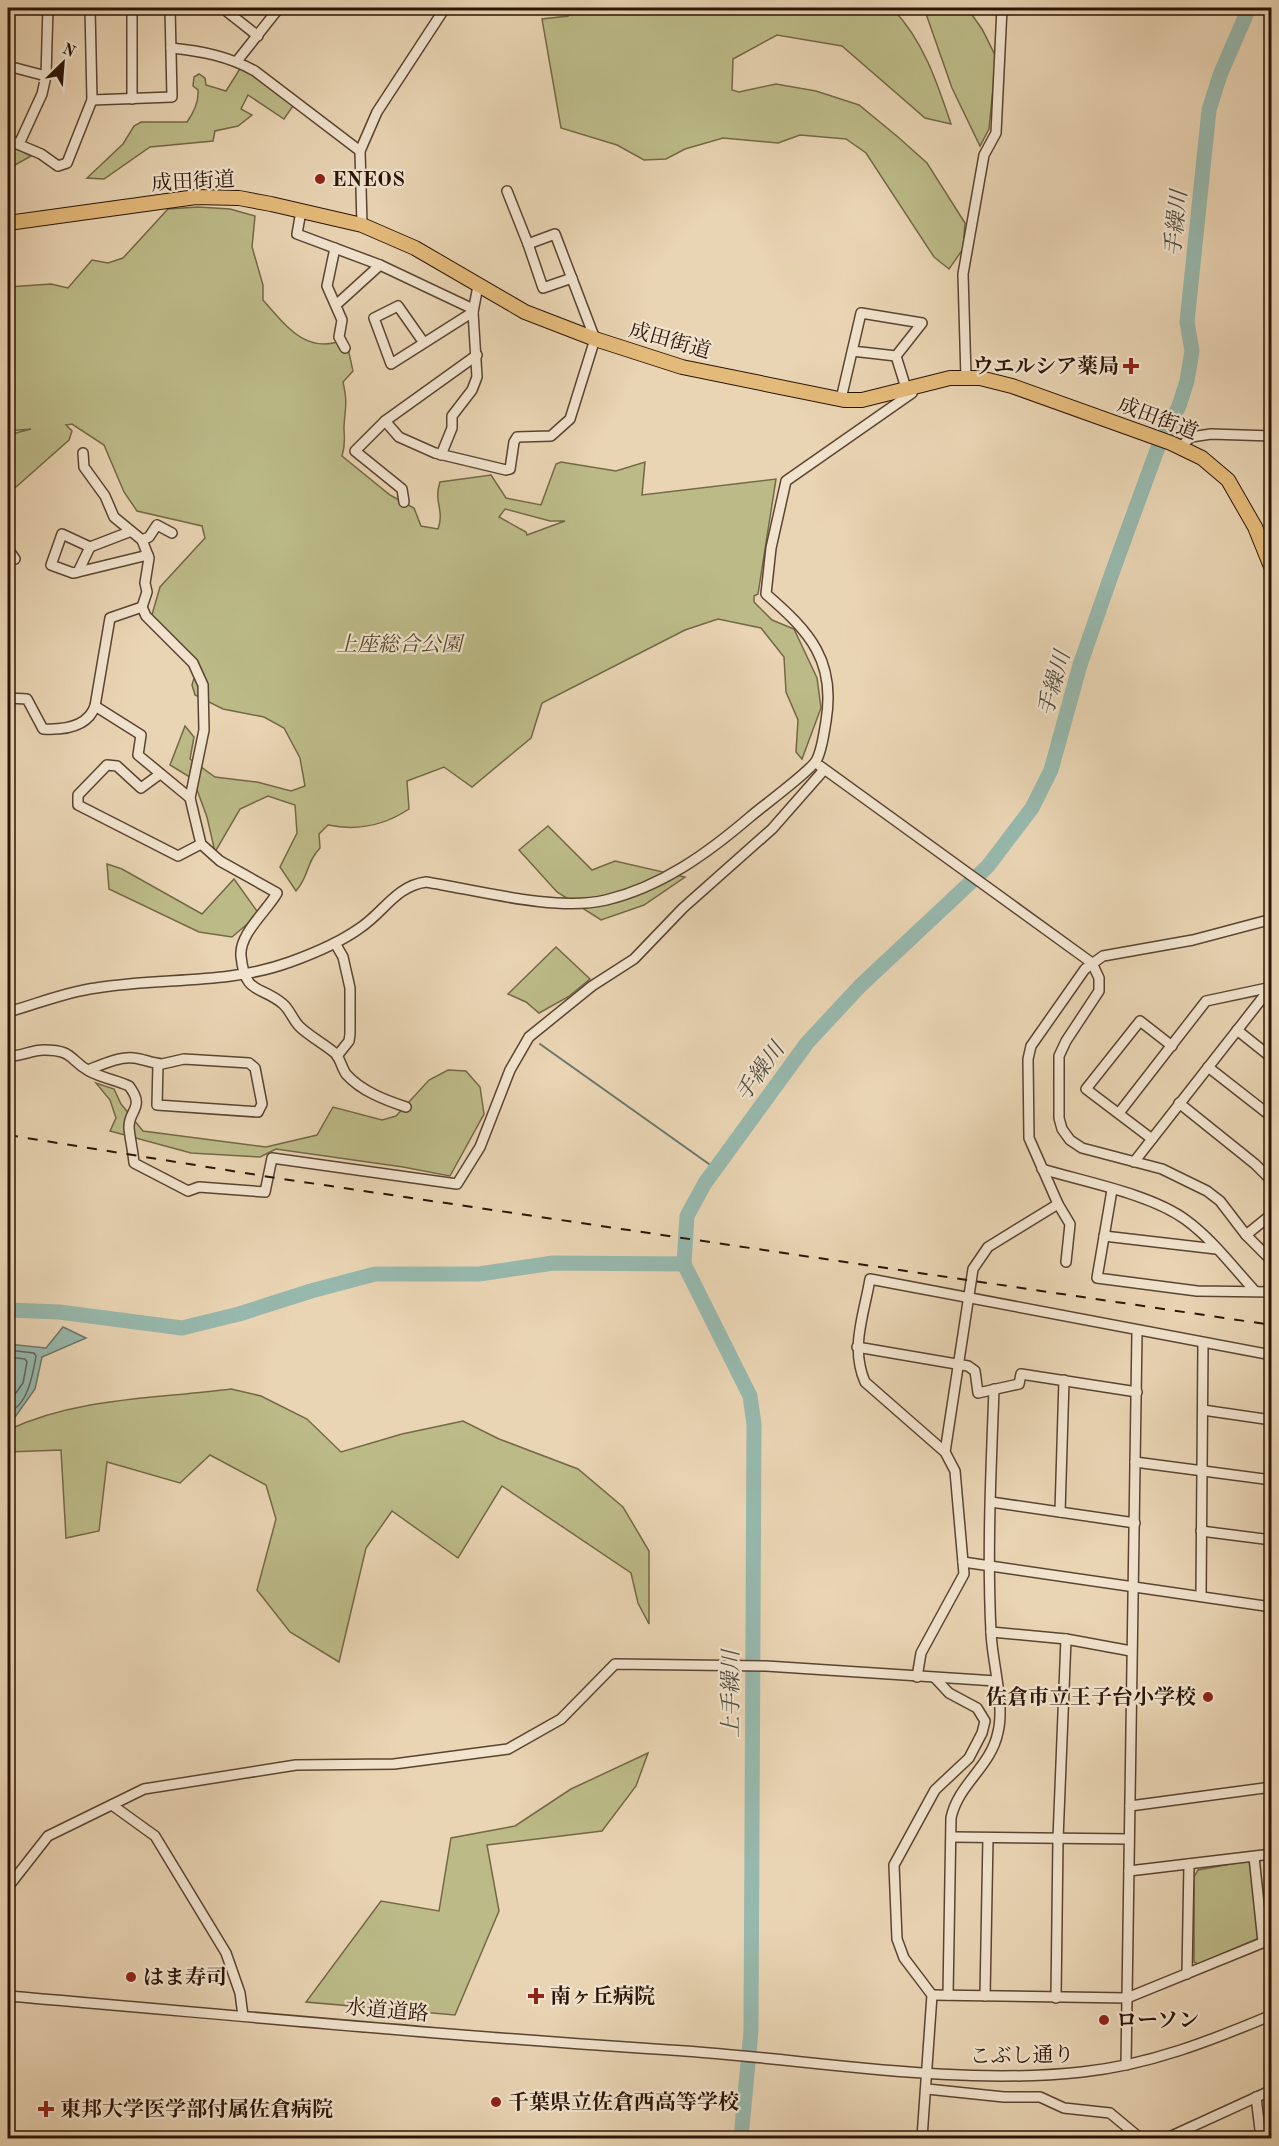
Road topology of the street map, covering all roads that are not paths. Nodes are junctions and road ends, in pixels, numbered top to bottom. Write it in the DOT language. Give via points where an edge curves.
graph roads {
  1 [pos="48,8"];
  2 [pos="90,8"];
  3 [pos="132,8"];
  4 [pos="170,8"];
  5 [pos="226,8"];
  6 [pos="279,8"];
  7 [pos="445,8"];
  8 [pos="1002,8"];
  9 [pos="258,36"];
  10 [pos="171,48"];
  11 [pos="237,61"];
  12 [pos="8,66"];
  13 [pos="46,76"];
  14 [pos="132,99"];
  15 [pos="92,100"];
  16 [pos="8,140"];
  17 [pos="19,144"];
  18 [pos="360,151"];
  19 [pos="507,191"];
  20 [pos="301,211"];
  21 [pos="8,221"];
  22 [pos="362,225"];
  23 [pos="528,244"];
  24 [pos="335,248"];
  25 [pos="380,265"];
  26 [pos="572,278"];
  27 [pos="478,286"];
  28 [pos="336,305"];
  29 [pos="473,311"];
  30 [pos="595,339"];
  31 [pos="424,343"];
  32 [pos="345,348"];
  33 [pos="852,351"];
  34 [pos="477,355"];
  35 [pos="896,356"];
  36 [pos="966,378"];
  37 [pos="908,388"];
  38 [pos="841,399"];
  39 [pos="384,421"];
  40 [pos="1272,436"];
  41 [pos="1175,445"];
  42 [pos="83,453"];
  43 [pos="441,455"];
  44 [pos="404,502"];
  45 [pos="129,531"];
  46 [pos="172,533"];
  47 [pos="142,540"];
  48 [pos="90,548"];
  49 [pos="8,549"];
  50 [pos="148,555"];
  51 [pos="15,560"];
  52 [pos="1272,569"];
  53 [pos="78,572"];
  54 [pos="142,607"];
  55 [pos="8,698"];
  56 [pos="95,706"];
  57 [pos="816,761"];
  58 [pos="823,771"];
  59 [pos="160,774"];
  60 [pos="189,798"];
  61 [pos="201,844"];
  62 [pos="1272,919"];
  63 [pos="335,943"];
  64 [pos="1092,963"];
  65 [pos="246,975"];
  66 [pos="1271,987"];
  67 [pos="8,1012"];
  68 [pos="1237,1030"];
  69 [pos="1172,1046"];
  70 [pos="8,1056"];
  71 [pos="338,1056"];
  72 [pos="1271,1058"];
  73 [pos="158,1064"];
  74 [pos="1208,1067"];
  75 [pos="88,1070"];
  76 [pos="1179,1103"];
  77 [pos="406,1107"];
  78 [pos="1119,1113"];
  79 [pos="1272,1117"];
  80 [pos="1152,1139"];
  81 [pos="1134,1162"];
  82 [pos="1042,1169"];
  83 [pos="1272,1181"];
  84 [pos="1112,1190"];
  85 [pos="1058,1204"];
  86 [pos="1272,1214"];
  87 [pos="1246,1235"];
  88 [pos="1104,1236"];
  89 [pos="1216,1250"];
  90 [pos="1272,1261"];
  91 [pos="1066,1262"];
  92 [pos="1254,1290"];
  93 [pos="1272,1292"];
  94 [pos="967,1299"];
  95 [pos="1137,1332"];
  96 [pos="1203,1344"];
  97 [pos="857,1347"];
  98 [pos="1272,1355"];
  99 [pos="957,1365"];
  100 [pos="1064,1380"];
  101 [pos="994,1389"];
  102 [pos="1137,1392"];
  103 [pos="1203,1410"];
  104 [pos="1272,1420"];
  105 [pos="945,1452"];
  106 [pos="1136,1462"];
  107 [pos="1203,1471"];
  108 [pos="1272,1480"];
  109 [pos="991,1502"];
  110 [pos="1060,1512"];
  111 [pos="1136,1522"];
  112 [pos="1201,1531"];
  113 [pos="1272,1540"];
  114 [pos="963,1562"];
  115 [pos="991,1566"];
  116 [pos="1133,1586"];
  117 [pos="1201,1596"];
  118 [pos="1272,1607"];
  119 [pos="991,1632"];
  120 [pos="1066,1639"];
  121 [pos="1131,1651"];
  122 [pos="917,1677"];
  123 [pos="935,1678"];
  124 [pos="996,1681"];
  125 [pos="1272,1787"];
  126 [pos="112,1805"];
  127 [pos="1130,1806"];
  128 [pos="952,1837"];
  129 [pos="988,1838"];
  130 [pos="1058,1839"];
  131 [pos="1129,1839"];
  132 [pos="1272,1854"];
  133 [pos="1254,1857"];
  134 [pos="1189,1864"];
  135 [pos="1129,1871"];
  136 [pos="8,1887"];
  137 [pos="1267,1940"];
  138 [pos="1187,1974"];
  139 [pos="932,1995"];
  140 [pos="948,1995"];
  141 [pos="8,1996"];
  142 [pos="985,1996"];
  143 [pos="1056,1998"];
  144 [pos="1127,1998"];
  145 [pos="1272,2015"];
  146 [pos="243,2016"];
  147 [pos="764,2056"];
  148 [pos="1126,2065"];
  149 [pos="925,2072"];
  150 [pos="927,2089"];
  151 [pos="1272,2090"];
  152 [pos="1256,2097"];
  153 [pos="922,2139"];
  154 [pos="1140,2139"];
  155 [pos="1167,2139"];
  156 [pos="1261,2139"];
  1 -- 13 [label="street"];
  2 -- 15 [label="street"];
  3 -- 14 [label="street"];
  4 -- 10 [label="street"];
  5 -- 9 [label="street"];
  6 -- 9 [label="street"];
  7 -- 18 [label="street" via="378,112"];
  8 -- 36 [label="street" via="996,133 984,155 963,273"];
  9 -- 11 [label="street"];
  10 -- 11 [label="street"];
  10 -- 14 [label="street" via="172,97"];
  11 -- 18 [label="street"];
  12 -- 13 [label="street"];
  13 -- 17 [label="street"];
  14 -- 15 [label="street"];
  15 -- 17 [label="street" via="67,163 58,166"];
  16 -- 17 [label="street"];
  18 -- 22 [label="street"];
  19 -- 23 [label="street"];
  20 -- 21 [label="highway, 成田街道" via="214,196"];
  20 -- 22 [label="highway, 成田街道"];
  20 -- 24 [label="street" via="297,234"];
  22 -- 27 [label="highway, 成田街道" via="415,248"];
  23 -- 26 [label="street" via="555,234"];
  23 -- 26 [label="street" via="543,288"];
  24 -- 25 [label="street"];
  24 -- 28 [label="street" via="327,286"];
  25 -- 28 [label="street"];
  25 -- 29 [label="street"];
  26 -- 30 [label="street"];
  27 -- 29 [label="street"];
  27 -- 30 [label="highway, 成田街道" via="525,312"];
  28 -- 32 [label="street" via="342,320 339,337"];
  29 -- 31 [label="street"];
  29 -- 34 [label="street"];
  30 -- 38 [label="highway, 成田街道" via="682,367"];
  30 -- 43 [label="street" via="570,420 550,436 517,437 510,469"];
  31 -- 31 [label="street" via="392,364 374,318 398,306"];
  33 -- 35 [label="street"];
  33 -- 35 [label="street" via="861,314 922,323"];
  33 -- 38 [label="street"];
  34 -- 39 [label="street"];
  34 -- 43 [label="street" via="477,377 452,416 452,428"];
  35 -- 37 [label="street"];
  36 -- 37 [label="highway, 成田街道"];
  36 -- 41 [label="highway, 成田街道" via="1012,386"];
  37 -- 38 [label="highway, 成田街道" via="862,400"];
  37 -- 57 [label="street" via="912,393 786,481 771,548 766,594 806,632 829,678 828,711"];
  39 -- 43 [label="street" via="399,437"];
  39 -- 44 [label="street" via="355,451 402,489"];
  40 -- 41 [label="street" via="1211,434"];
  41 -- 52 [label="highway, 成田街道" via="1202,458 1228,480 1255,527"];
  42 -- 45 [label="street" via="84,467 105,496 114,517"];
  45 -- 47 [label="street"];
  45 -- 48 [label="street"];
  46 -- 47 [label="street" via="157,525"];
  47 -- 50 [label="street"];
  48 -- 53 [label="street"];
  48 -- 53 [label="street" via="62,534 51,565"];
  49 -- 51 [label="street"];
  50 -- 53 [label="street"];
  50 -- 54 [label="street" via="147,592"];
  54 -- 56 [label="street" via="110,618"];
  54 -- 60 [label="street" via="165,637 193,663 203,685 204,730"];
  55 -- 56 [label="street" via="27,699 43,729 82,723 92,715"];
  56 -- 59 [label="street" via="141,735 138,755"];
  57 -- 58 [label="street"];
  57 -- 63 [label="street" via="700,857 640,889 579,903 426,882 412,884 362,927"];
  58 -- 64 [label="street"];
  58 -- 75 [label="street" via="772,829 683,908 634,959 592,986 529,1037 510,1070 480,1147 457,1184 273,1158 265,1192 199,1186 188,1191 134,1163 129,1124 136,1110 134,1093 121,1083"];
  59 -- 60 [label="street"];
  59 -- 61 [label="street" via="141,788 117,766 107,765 78,795 78,805 178,856"];
  60 -- 61 [label="street"];
  61 -- 65 [label="street" via="236,872 277,893 241,950"];
  62 -- 64 [label="street" via="1193,940 1103,956"];
  63 -- 65 [label="street"];
  63 -- 71 [label="street" via="343,957 350,988 349,1041"];
  64 -- 81 [label="street" via="1099,978 1099,991 1059,1056 1059,1118 1070,1140 1082,1148"];
  64 -- 82 [label="street" via="1031,1046 1029,1138"];
  65 -- 67 [label="street" via="95,988"];
  65 -- 71 [label="street" via="256,991 283,1004 299,1026"];
  66 -- 68 [label="street"];
  66 -- 69 [label="street" via="1206,1001"];
  68 -- 72 [label="street"];
  68 -- 74 [label="street"];
  69 -- 78 [label="street"];
  69 -- 78 [label="street" via="1140,1022 1086,1089"];
  70 -- 75 [label="street" via="45,1050 66,1053"];
  71 -- 77 [label="street" via="339,1065 349,1077 369,1092"];
  73 -- 73 [label="street" via="184,1059 249,1063 255,1068 262,1104 258,1112 157,1105"];
  73 -- 75 [label="street" via="135,1058"];
  74 -- 76 [label="street"];
  74 -- 79 [label="street"];
  76 -- 80 [label="street"];
  76 -- 83 [label="street"];
  78 -- 80 [label="street"];
  80 -- 81 [label="street"];
  81 -- 87 [label="street" via="1162,1169 1207,1191 1220,1201"];
  82 -- 84 [label="street"];
  82 -- 85 [label="street"];
  84 -- 88 [label="street"];
  84 -- 89 [label="street" via="1170,1210 1197,1228"];
  85 -- 91 [label="street" via="1071,1224"];
  85 -- 94 [label="street" via="981,1254 973,1269"];
  86 -- 87 [label="street"];
  87 -- 90 [label="street"];
  88 -- 89 [label="street"];
  88 -- 92 [label="street" via="1097,1274 1101,1280 1220,1293"];
  89 -- 92 [label="street"];
  92 -- 93 [label="street"];
  94 -- 95 [label="street"];
  94 -- 97 [label="street" via="870,1280"];
  94 -- 99 [label="street"];
  95 -- 96 [label="street"];
  95 -- 102 [label="street"];
  96 -- 98 [label="street"];
  96 -- 103 [label="street"];
  97 -- 99 [label="street"];
  97 -- 105 [label="street" via="865,1382"];
  99 -- 101 [label="street" via="975,1371 978,1393"];
  99 -- 105 [label="street"];
  100 -- 101 [label="street" via="1021,1374 1019,1384"];
  100 -- 102 [label="street"];
  100 -- 110 [label="street"];
  101 -- 109 [label="street"];
  102 -- 106 [label="street"];
  103 -- 104 [label="street"];
  103 -- 107 [label="street"];
  105 -- 114 [label="street" via="955,1471"];
  106 -- 107 [label="street"];
  106 -- 111 [label="street"];
  107 -- 108 [label="street"];
  107 -- 112 [label="street"];
  109 -- 110 [label="street"];
  109 -- 115 [label="street"];
  110 -- 111 [label="street"];
  111 -- 116 [label="street"];
  112 -- 113 [label="street"];
  112 -- 117 [label="street"];
  114 -- 115 [label="street"];
  114 -- 122 [label="street" via="963,1579 921,1653"];
  115 -- 116 [label="street"];
  115 -- 119 [label="street"];
  116 -- 117 [label="street"];
  116 -- 121 [label="street"];
  117 -- 118 [label="street"];
  119 -- 120 [label="street"];
  119 -- 124 [label="street"];
  120 -- 121 [label="street"];
  120 -- 130 [label="street"];
  121 -- 127 [label="street"];
  122 -- 123 [label="street"];
  122 -- 126 [label="street" via="766,1666 622,1663 609,1668 561,1719 508,1749 394,1764 296,1765 160,1785"];
  123 -- 124 [label="street"];
  123 -- 139 [label="street" via="950,1693 978,1708 984,1721 969,1758 935,1790 894,1865 897,1939 904,1958"];
  124 -- 128 [label="street" via="999,1731 982,1768 953,1805"];
  125 -- 127 [label="street"];
  126 -- 136 [label="street" via="48,1836"];
  126 -- 146 [label="street" via="155,1836 226,1953 240,1993"];
  127 -- 131 [label="street"];
  128 -- 129 [label="street"];
  128 -- 140 [label="street"];
  129 -- 130 [label="street"];
  129 -- 142 [label="street"];
  130 -- 131 [label="street"];
  130 -- 143 [label="street"];
  131 -- 135 [label="street"];
  132 -- 133 [label="street"];
  133 -- 134 [label="street"];
  133 -- 137 [label="street"];
  134 -- 135 [label="street"];
  134 -- 138 [label="street"];
  135 -- 144 [label="street"];
  137 -- 138 [label="street"];
  138 -- 144 [label="street"];
  139 -- 140 [label="street"];
  139 -- 149 [label="street"];
  140 -- 142 [label="street"];
  141 -- 146 [label="street, 水道道路"];
  142 -- 143 [label="street"];
  143 -- 144 [label="street"];
  144 -- 148 [label="street"];
  145 -- 148 [label="street, こぶし通り" via="1199,2045"];
  146 -- 147 [label="street, 水道道路"];
  147 -- 149 [label="street, こぶし通り"];
  148 -- 149 [label="street, こぶし通り" via="1022,2076"];
  149 -- 150 [label="street"];
  150 -- 153 [label="street"];
  150 -- 154 [label="street" via="1040,2097 1064,2108 1110,2113"];
  151 -- 152 [label="street"];
  152 -- 155 [label="street"];
  152 -- 156 [label="street"];
}
